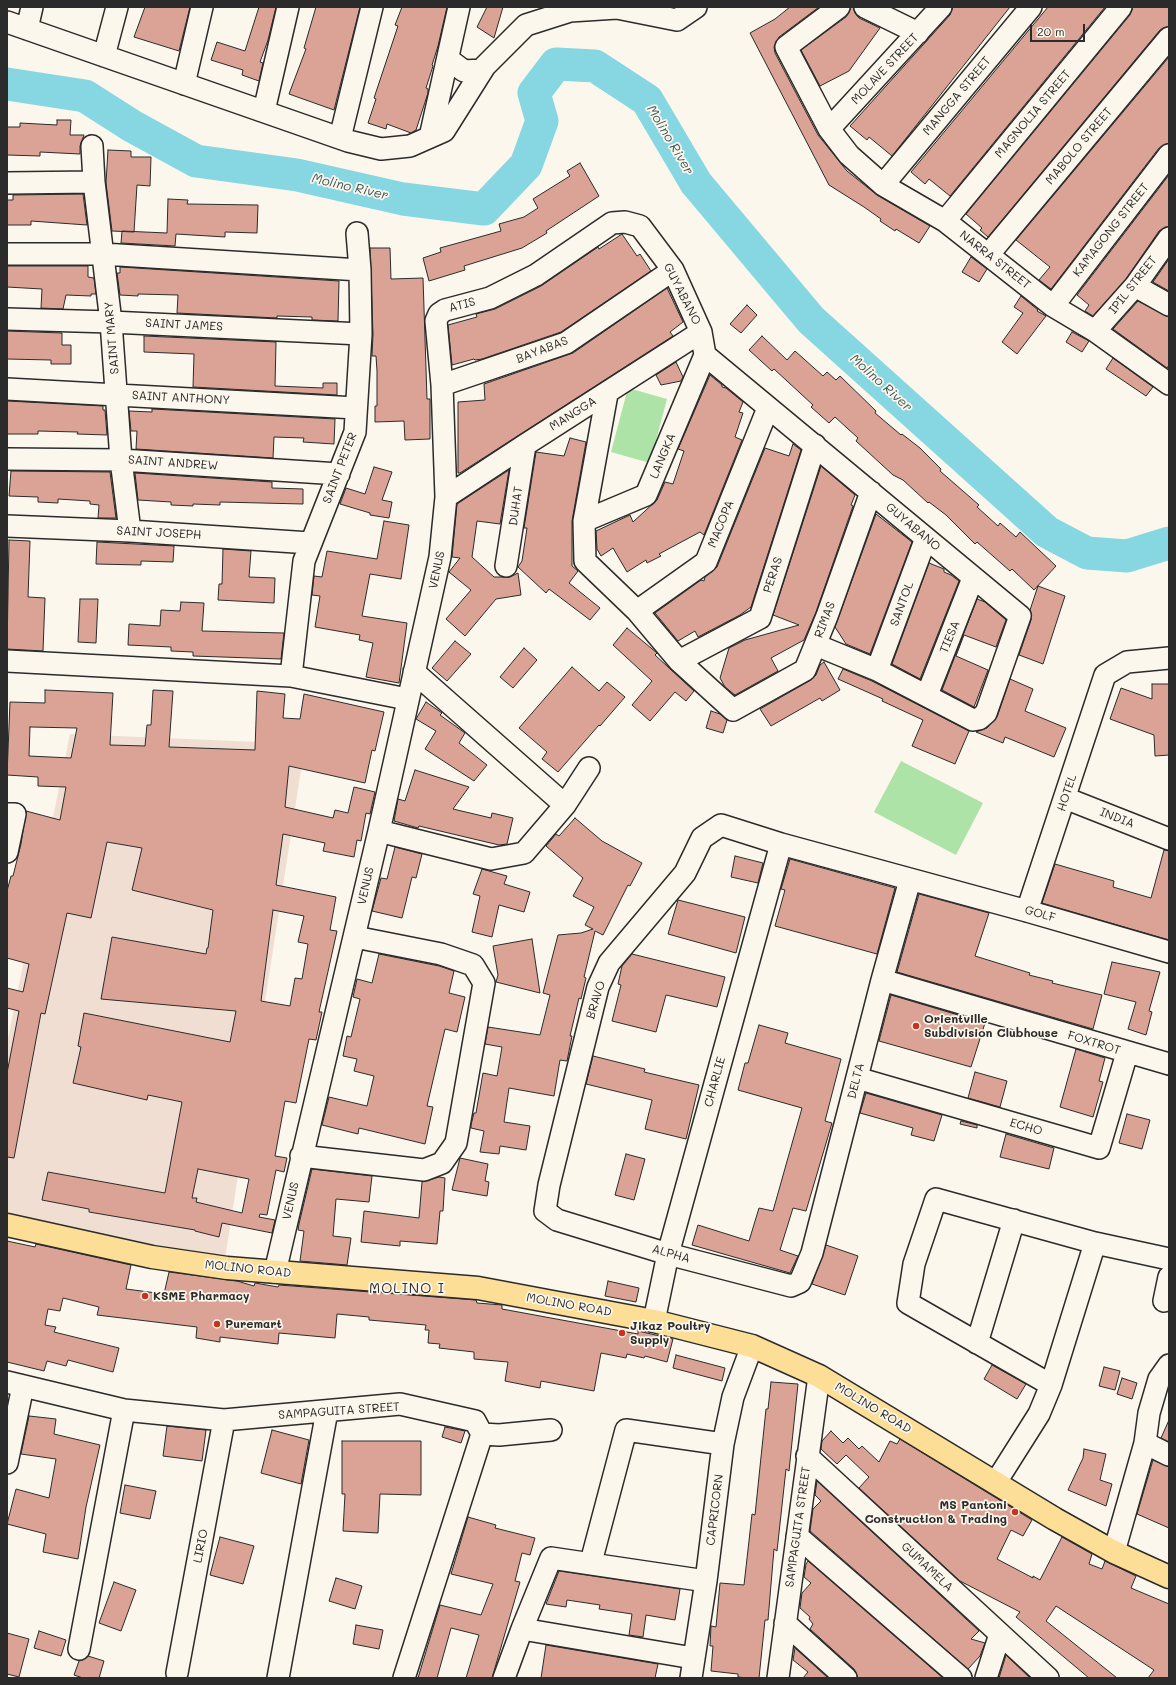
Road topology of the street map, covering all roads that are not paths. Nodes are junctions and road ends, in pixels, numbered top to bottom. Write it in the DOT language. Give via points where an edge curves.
graph roads {
  1 [pos="32,7"];
  2 [pos="117,7"];
  3 [pos="202,7"];
  4 [pos="288,7"];
  5 [pos="372,7"];
  6 [pos="459,7"];
  7 [pos="696,7"];
  8 [pos="839,7"];
  9 [pos="865,7"];
  10 [pos="940,7"];
  11 [pos="1031,7"];
  12 [pos="1121,7"];
  13 [pos="626,8"];
  14 [pos="545,13"];
  15 [pos="7,22"];
  16 [pos="26,29"];
  17 [pos="918,33"];
  18 [pos="1169,38"];
  19 [pos="104,56"];
  20 [pos="448,59"];
  21 [pos="482,70"];
  22 [pos="184,84"];
  23 [pos="264,111"];
  24 [pos="829,129"];
  25 [pos="430,137"];
  26 [pos="340,138"];
  27 [pos="92,146"];
  28 [pos="1169,155"];
  29 [pos="94,182"];
  30 [pos="7,183"];
  31 [pos="883,185"];
  32 [pos="944,221"];
  33 [pos="625,222"];
  34 [pos="357,233"];
  35 [pos="1169,238"];
  36 [pos="7,254"];
  37 [pos="103,254"];
  38 [pos="989,254"];
  39 [pos="360,270"];
  40 [pos="673,270"];
  41 [pos="1136,286"];
  42 [pos="1053,306"];
  43 [pos="1169,306"];
  44 [pos="7,319"];
  45 [pos="111,322"];
  46 [pos="701,332"];
  47 [pos="1095,332"];
  48 [pos="361,334"];
  49 [pos="705,355"];
  50 [pos="1169,384"];
  51 [pos="442,385"];
  52 [pos="7,389"];
  53 [pos="117,394"];
  54 [pos="607,394"];
  55 [pos="356,408"];
  56 [pos="768,408"];
  57 [pos="525,445"];
  58 [pos="815,445"];
  59 [pos="7,459"];
  60 [pos="121,460"];
  61 [pos="339,474"];
  62 [pos="871,492"];
  63 [pos="446,497"];
  64 [pos="584,521"];
  65 [pos="7,526"];
  66 [pos="130,531"];
  67 [pos="926,538"];
  68 [pos="310,543"];
  69 [pos="506,566"];
  70 [pos="973,578"];
  71 [pos="637,611"];
  72 [pos="816,645"];
  73 [pos="1169,658"];
  74 [pos="7,661"];
  75 [pos="679,661"];
  76 [pos="877,670"];
  77 [pos="414,672"];
  78 [pos="291,676"];
  79 [pos="927,695"];
  80 [pos="407,699"];
  81 [pos="589,768"];
  82 [pos="1065,798"];
  83 [pos="565,805"];
  84 [pos="11,814"];
  85 [pos="720,825"];
  86 [pos="379,831"];
  87 [pos="1169,839"];
  88 [pos="781,844"];
  89 [pos="7,852"];
  90 [pos="910,880"];
  91 [pos="1027,910"];
  92 [pos="354,937"];
  93 [pos="1169,952"];
  94 [pos="882,980"];
  95 [pos="1127,1053"];
  96 [pos="1169,1064"];
  97 [pos="857,1078"];
  98 [pos="301,1156"];
  99 [pos="545,1211"];
  100 [pos="1014,1220"];
  101 [pos="7,1225"];
  102 [pos="1095,1243"];
  103 [pos="668,1254"];
  104 [pos="1169,1259"];
  105 [pos="275,1272"];
  106 [pos="1169,1277"];
  107 [pos="800,1282"];
  108 [pos="1164,1301"];
  109 [pos="654,1321"];
  110 [pos="977,1343"];
  111 [pos="752,1346"];
  112 [pos="1169,1365"];
  113 [pos="819,1376"];
  114 [pos="15,1384"];
  115 [pos="1051,1385"];
  116 [pos="124,1410"];
  117 [pos="327,1411"];
  118 [pos="224,1420"];
  119 [pos="551,1430"];
  120 [pos="482,1434"];
  121 [pos="1144,1442"];
  122 [pos="723,1444"];
  123 [pos="1169,1454"];
  124 [pos="807,1456"];
  125 [pos="7,1463"];
  126 [pos="996,1482"];
  127 [pos="797,1536"];
  128 [pos="1114,1552"];
  129 [pos="591,1562"];
  130 [pos="1169,1577"];
  131 [pos="706,1581"];
  132 [pos="785,1623"];
  133 [pos="522,1629"];
  134 [pos="1000,1634"];
  135 [pos="78,1649"];
  136 [pos="692,1668"];
  137 [pos="177,1673"];
  138 [pos="278,1678"];
  139 [pos="404,1678"];
  140 [pos="504,1678"];
  141 [pos="778,1678"];
  142 [pos="846,1678"];
  143 [pos="961,1678"];
  144 [pos="986,1678"];
  145 [pos="1048,1678"];
  1 -- 16 [label="street"];
  2 -- 19 [label="street"];
  3 -- 22 [label="street"];
  4 -- 23 [label="street"];
  5 -- 26 [label="street"];
  6 -- 20 [label="street"];
  7 -- 13 [label="street" via="677,20"];
  8 -- 24 [label="street, NARRA STREET" via="786,47"];
  9 -- 17 [label="street"];
  10 -- 17 [label="street, MOLAVE STREET"];
  11 -- 31 [label="street, MANGGA STREET"];
  12 -- 32 [label="street, MAGNOLIA STREET"];
  13 -- 14 [label="street"];
  14 -- 21 [label="street" via="526,25"];
  15 -- 16 [label="street"];
  16 -- 19 [label="street"];
  17 -- 24 [label="street, MOLAVE STREET"];
  18 -- 38 [label="street, MABOLO STREET"];
  19 -- 22 [label="street"];
  20 -- 21 [label="street" via="464,71"];
  20 -- 25 [label="street"];
  21 -- 25 [label="street" via="444,131"];
  22 -- 23 [label="street"];
  23 -- 26 [label="street"];
  24 -- 31 [label="street, NARRA STREET" via="849,155"];
  25 -- 26 [label="street" via="410,146 381,149"];
  27 -- 29 [label="street, SAINT MARY"];
  28 -- 42 [label="street, KAMAGONG STREET"];
  29 -- 30 [label="street"];
  29 -- 37 [label="street, SAINT MARY"];
  31 -- 32 [label="street, NARRA STREET"];
  32 -- 38 [label="street, NARRA STREET"];
  33 -- 40 [label="street, GUYABANO" via="640,226"];
  33 -- 51 [label="street, ATIS" via="612,223 536,275 490,298 445,310 439,314 436,321"];
  34 -- 39 [label="street, SAINT PETER"];
  35 -- 41 [label="street, IPIL STREET"];
  36 -- 37 [label="street"];
  37 -- 39 [label="street"];
  37 -- 45 [label="street, SAINT MARY"];
  38 -- 42 [label="street, NARRA STREET"];
  39 -- 48 [label="street, SAINT PETER"];
  40 -- 46 [label="street, GUYABANO"];
  40 -- 51 [label="street, BAYABAS" via="566,343"];
  41 -- 43 [label="street"];
  41 -- 47 [label="street, IPIL STREET"];
  42 -- 47 [label="street, NARRA STREET"];
  44 -- 45 [label="street, SAINT JAMES"];
  45 -- 48 [label="street, SAINT JAMES"];
  45 -- 53 [label="street, SAINT MARY"];
  46 -- 49 [label="street, GUYABANO"];
  46 -- 54 [label="street, MANGGA"];
  47 -- 50 [label="street, NARRA STREET"];
  48 -- 55 [label="street, SAINT PETER"];
  49 -- 56 [label="street, GUYABANO"];
  49 -- 64 [label="street, LANGKA" via="646,495"];
  51 -- 63 [label="street, ATIS"];
  52 -- 53 [label="street, SAINT ANTHONY"];
  53 -- 55 [label="street, SAINT ANTHONY"];
  53 -- 60 [label="street, SAINT MARY"];
  54 -- 57 [label="street, MANGGA"];
  54 -- 64 [label="street"];
  55 -- 61 [label="street, SAINT PETER" via="355,432"];
  56 -- 58 [label="street, GUYABANO"];
  56 -- 71 [label="street, MACOPA" via="706,562"];
  57 -- 63 [label="street, MANGGA"];
  57 -- 69 [label="street, DUHAT"];
  58 -- 62 [label="street, GUYABANO"];
  58 -- 75 [label="street, PERAS" via="760,618"];
  59 -- 60 [label="street, SAINT ANDREW"];
  60 -- 61 [label="street, SAINT ANDREW"];
  60 -- 66 [label="street, SAINT MARY"];
  61 -- 68 [label="street, SAINT PETER"];
  62 -- 67 [label="street, GUYABANO"];
  62 -- 72 [label="street, RIMAS"];
  63 -- 77 [label="street, VENUS" via="440,558"];
  64 -- 71 [label="street" via="585,561"];
  65 -- 66 [label="street, SAINT JOSEPH"];
  66 -- 68 [label="street, SAINT JOSEPH"];
  67 -- 70 [label="street, GUYABANO"];
  67 -- 76 [label="street, SANTOL"];
  68 -- 78 [label="street, SAINT PETER" via="304,561"];
  70 -- 79 [label="street, TIESA"];
  70 -- 79 [label="street, GUYABANO" via="1020,616 986,713 973,720"];
  71 -- 75 [label="street"];
  72 -- 75 [label="street, RIMAS" via="805,670 733,710"];
  72 -- 76 [label="street, GUYABANO"];
  73 -- 82 [label="street, HOTEL" via="1127,662 1105,675"];
  74 -- 78 [label="street"];
  76 -- 79 [label="street, GUYABANO"];
  77 -- 80 [label="street, VENUS"];
  77 -- 83 [label="street"];
  78 -- 80 [label="street"];
  80 -- 86 [label="street, VENUS"];
  81 -- 83 [label="street"];
  82 -- 87 [label="street, INDIA"];
  82 -- 91 [label="street, HOTEL"];
  83 -- 86 [label="street" via="524,853 491,858"];
  84 -- 89 [label="street"];
  85 -- 88 [label="street, GOLF"];
  85 -- 99 [label="street, BRAVO" via="702,838 685,873 609,963 598,987 549,1185"];
  86 -- 92 [label="street, VENUS"];
  88 -- 90 [label="street, GOLF"];
  88 -- 103 [label="street, CHARLIE"];
  90 -- 91 [label="street, GOLF"];
  90 -- 94 [label="street, DELTA"];
  91 -- 93 [label="street, GOLF"];
  92 -- 98 [label="street, VENUS"];
  92 -- 98 [label="street" via="441,954 473,966 484,983 456,1142 442,1163 424,1170"];
  94 -- 95 [label="street, FOXTROT"];
  94 -- 97 [label="street, DELTA"];
  95 -- 96 [label="street, FOXTROT"];
  95 -- 97 [label="street, ECHO" via="1099,1148"];
  97 -- 107 [label="street, DELTA" via="812,1254"];
  98 -- 105 [label="street, VENUS"];
  99 -- 103 [label="street, ALPHA" via="557,1220"];
  100 -- 102 [label="street"];
  100 -- 110 [label="street"];
  100 -- 110 [label="street" via="936,1199 914,1264 908,1303"];
  101 -- 105 [label="main road, MOLINO ROAD" via="152,1257"];
  102 -- 104 [label="street"];
  102 -- 115 [label="street"];
  103 -- 107 [label="street, ALPHA" via="791,1286"];
  103 -- 109 [label="street, CHARLIE"];
  105 -- 109 [label="main road, MOLINO ROAD" via="478,1288"];
  106 -- 108 [label="street"];
  109 -- 111 [label="main road, MOLINO ROAD"];
  110 -- 115 [label="street"];
  111 -- 113 [label="main road, MOLINO ROAD"];
  111 -- 122 [label="street, CAPRICORN" via="733,1397"];
  112 -- 121 [label="street" via="1159,1379 1149,1412"];
  113 -- 124 [label="street, SAMPAGUITA STREET"];
  113 -- 126 [label="main road, MOLINO ROAD"];
  114 -- 116 [label="street, SAMPAGUITA STREET"];
  114 -- 125 [label="street"];
  115 -- 126 [label="street" via="1038,1414"];
  116 -- 118 [label="street, SAMPAGUITA STREET"];
  116 -- 135 [label="street"];
  117 -- 118 [label="street, SAMPAGUITA STREET"];
  117 -- 120 [label="street, SAMPAGUITA STREET" via="400,1404 475,1421"];
  117 -- 138 [label="street"];
  118 -- 137 [label="street, LIRIO"];
  119 -- 120 [label="street" via="506,1435"];
  120 -- 139 [label="street"];
  121 -- 123 [label="street"];
  121 -- 128 [label="street"];
  122 -- 129 [label="street" via="626,1430"];
  122 -- 131 [label="street, CAPRICORN"];
  124 -- 127 [label="street, SAMPAGUITA STREET"];
  124 -- 134 [label="street, GUMAMELA"];
  126 -- 128 [label="main road, MOLINO ROAD"];
  127 -- 132 [label="street, SAMPAGUITA STREET"];
  127 -- 143 [label="street"];
  128 -- 130 [label="main road, MOLINO ROAD"];
  129 -- 131 [label="street"];
  129 -- 133 [label="street" via="551,1558"];
  131 -- 136 [label="street, CAPRICORN"];
  132 -- 141 [label="street, SAMPAGUITA STREET"];
  132 -- 142 [label="street"];
  133 -- 136 [label="street"];
  133 -- 140 [label="street"];
  134 -- 144 [label="street"];
  134 -- 145 [label="street, GUMAMELA"];
}
